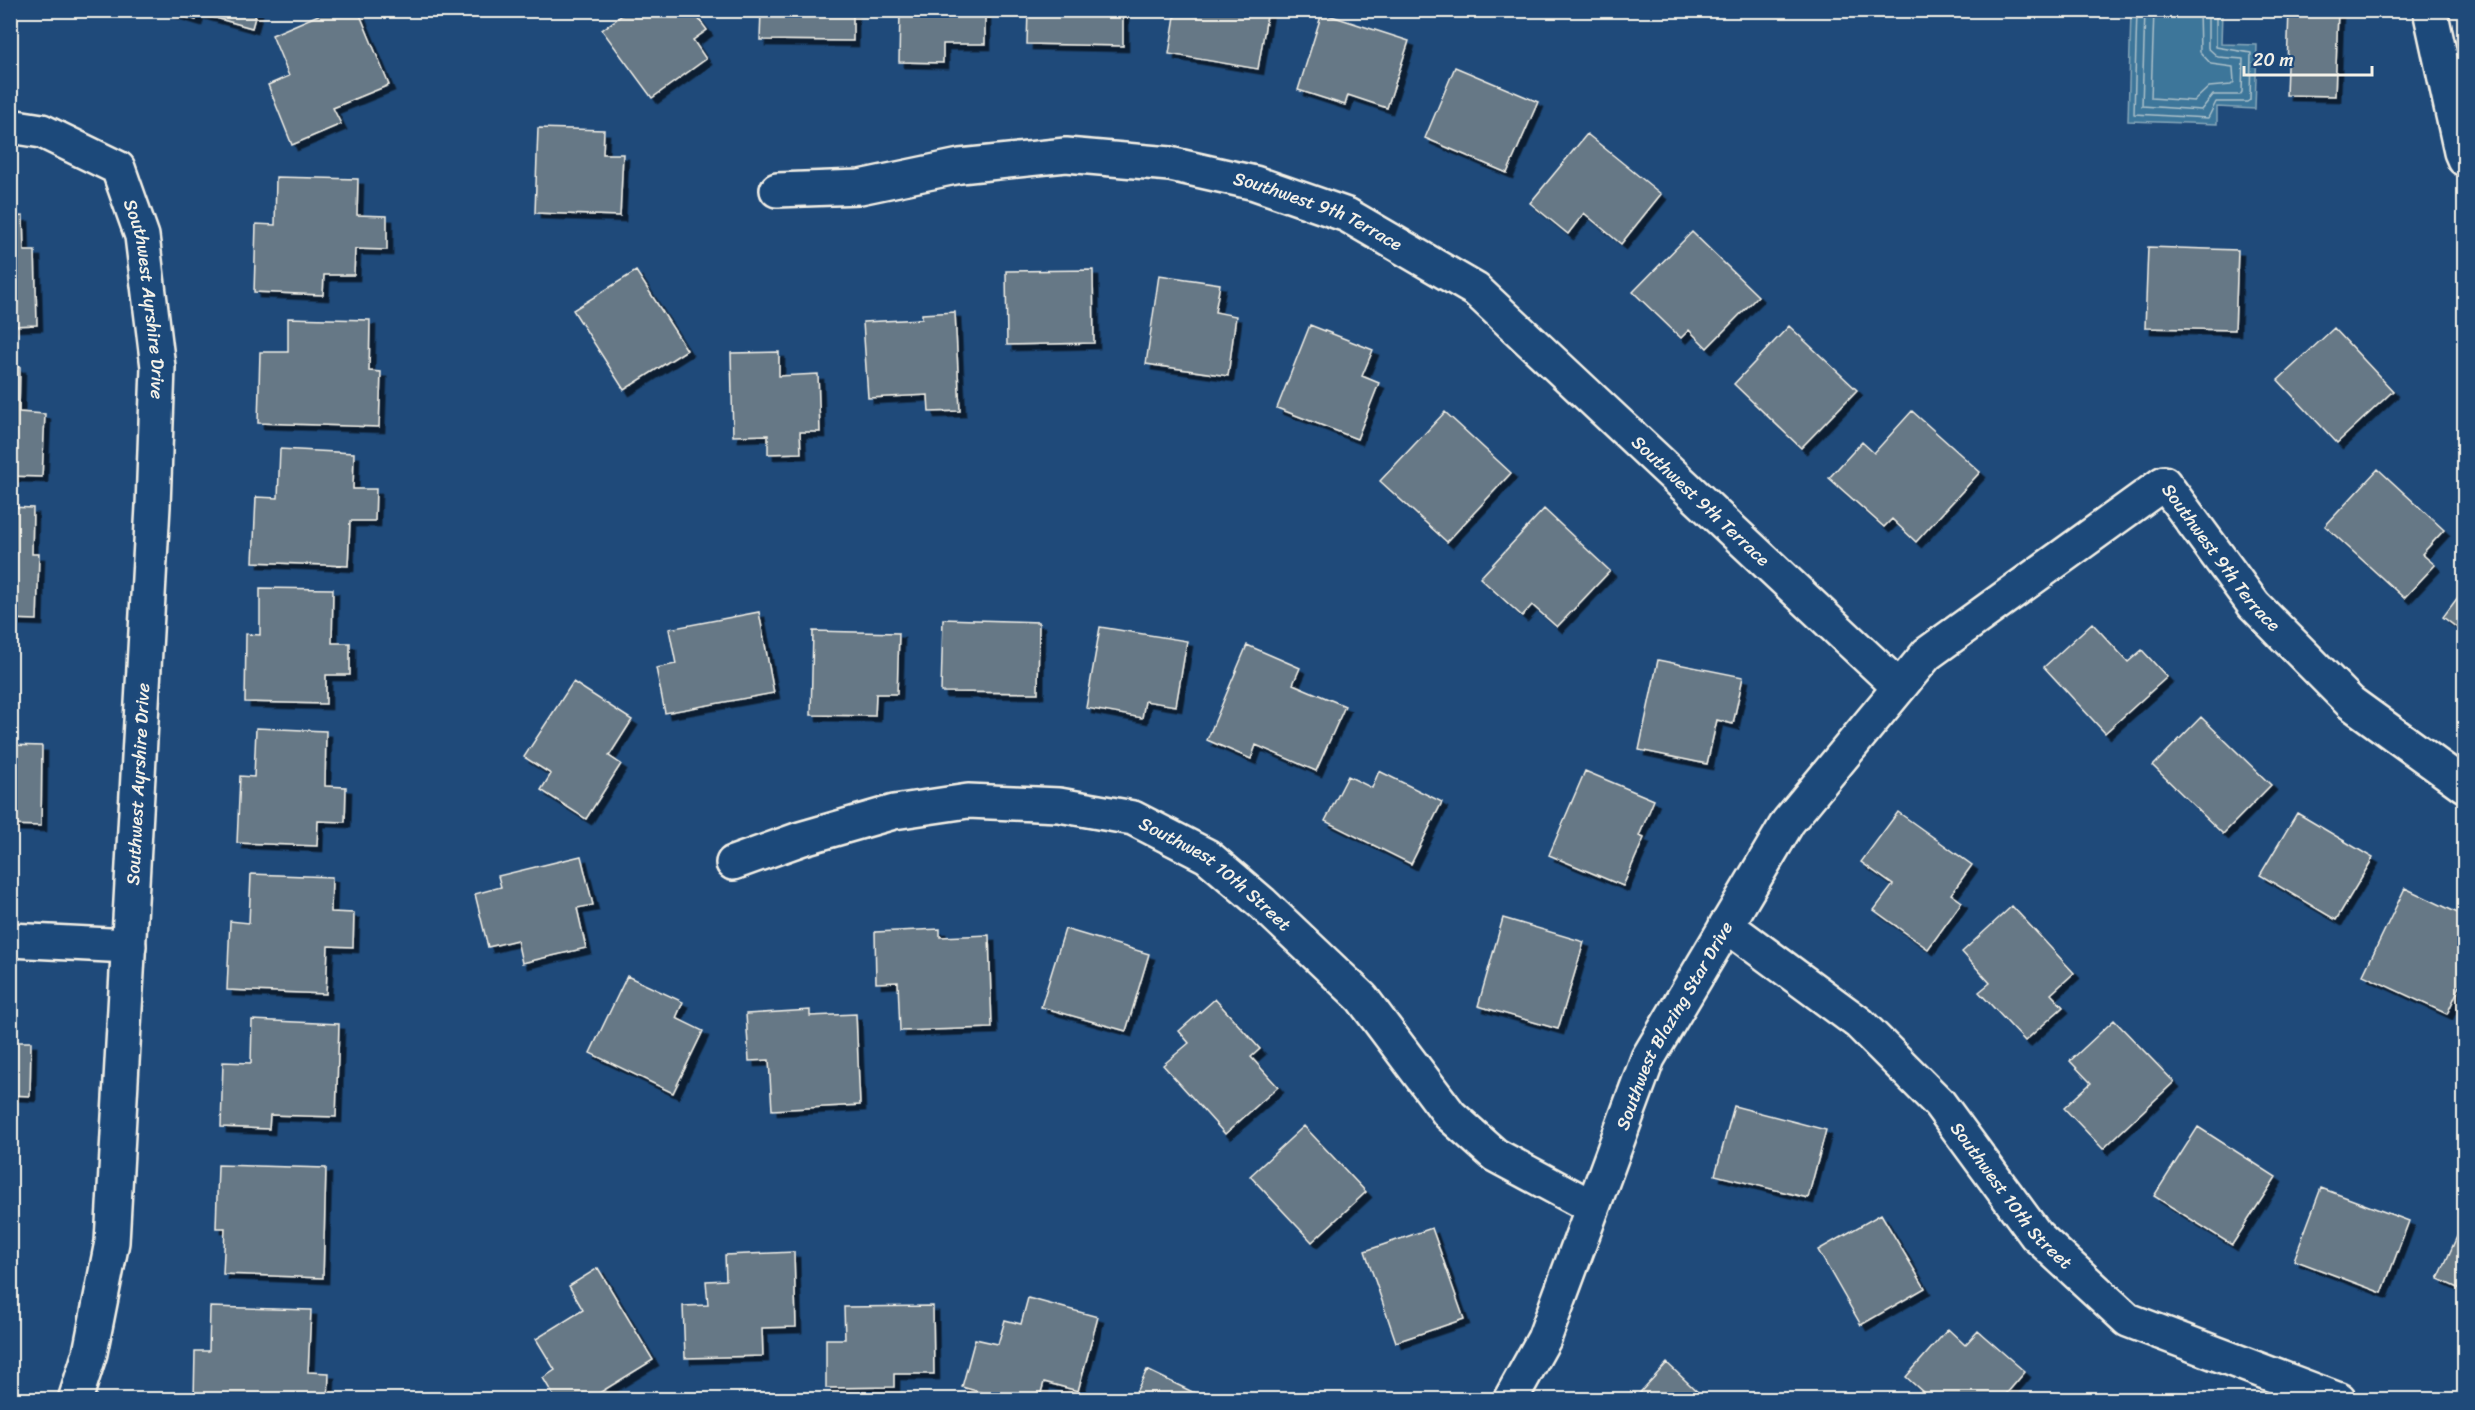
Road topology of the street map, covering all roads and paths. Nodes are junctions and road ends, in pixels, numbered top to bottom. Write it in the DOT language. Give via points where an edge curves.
graph roads {
  1 [pos="2430,10"];
  2 [pos="10,126"];
  3 [pos="2464,159"];
  4 [pos="777,190"];
  5 [pos="1899,687"];
  6 [pos="2464,785"];
  7 [pos="733,863"];
  8 [pos="1726,925"];
  9 [pos="10,940"];
  10 [pos="129,946"];
  11 [pos="1592,1207"];
  12 [pos="75,1400"];
  13 [pos="1510,1400"];
  14 [pos="2339,1400"];
  1 -- 3 [label="street"];
  2 -- 10 [label="street, Southwest Ayrshire Drive" via="42,131 118,168 142,236 158,367"];
  4 -- 5 [label="street, Southwest 9th Terrace" via="860,187 960,166 1066,155 1170,164 1255,183 1347,215 1476,290"];
  5 -- 6 [label="street, Southwest 9th Terrace" via="1927,654 2164,483 2254,605 2351,703"];
  5 -- 8 [label="street, Southwest Blazing Star Drive" via="1788,822"];
  7 -- 11 [label="street, Southwest 10th Street" via="894,812 968,801 1059,805 1133,818 1207,856 1262,903 1362,998 1450,1115 1495,1155"];
  8 -- 11 [label="street, Southwest Blazing Star Drive" via="1648,1058"];
  8 -- 14 [label="street, Southwest 10th Street" via="1859,1023 1939,1103 2036,1235 2128,1320"];
  9 -- 10 [label="street"];
  10 -- 12 [label="street, Southwest Ayrshire Drive" via="112,1242 90,1353"];
  11 -- 13 [label="street, Southwest Blazing Star Drive" via="1544,1339"];
}
